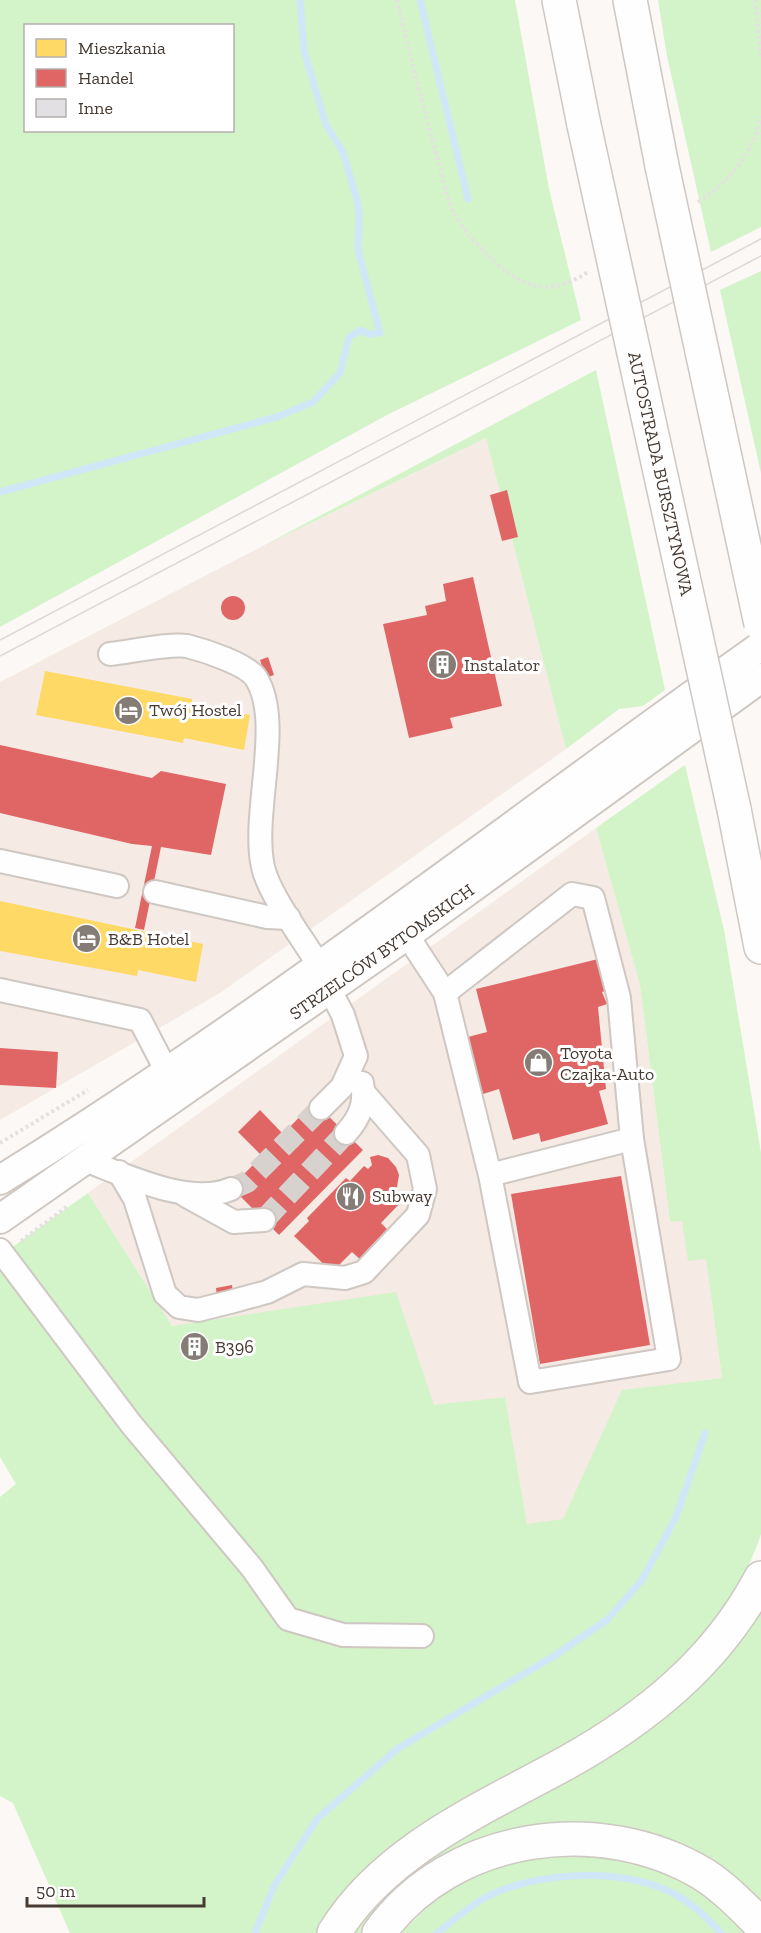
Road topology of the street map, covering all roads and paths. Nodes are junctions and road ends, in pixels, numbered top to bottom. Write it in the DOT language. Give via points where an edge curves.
graph roads {
  1 [pos="397,0"];
  2 [pos="559,0"];
  3 [pos="630,0"];
  4 [pos="755,0"];
  5 [pos="761,56"];
  6 [pos="761,116"];
  7 [pos="710,195"];
  8 [pos="569,284"];
  9 [pos="761,624"];
  10 [pos="761,646"];
  11 [pos="110,654"];
  12 [pos="761,678"];
  13 [pos="0,861"];
  14 [pos="117,886"];
  15 [pos="155,892"];
  16 [pos="289,918"];
  17 [pos="407,935"];
  18 [pos="761,947"];
  19 [pos="325,978"];
  20 [pos="0,990"];
  21 [pos="445,993"];
  22 [pos="356,1056"];
  23 [pos="167,1072"];
  24 [pos="364,1093"];
  25 [pos="321,1108"];
  26 [pos="346,1133"];
  27 [pos="632,1139"];
  28 [pos="82,1159"];
  29 [pos="119,1173"];
  30 [pos="490,1175"];
  31 [pos="0,1180"];
  32 [pos="231,1189"];
  33 [pos="183,1194"];
  34 [pos="0,1219"];
  35 [pos="264,1221"];
  36 [pos="0,1250"];
  37 [pos="761,1578"];
  38 [pos="422,1635"];
  39 [pos="761,1925"];
  40 [pos="334,1933"];
  41 [pos="379,1933"];
  1 -- 8 [label="path" via="453,212 474,241 504,271 543,287"];
  2 -- 18 [label="highway, AUTOSTRADA BURSZTYNOWA, bridge"];
  3 -- 9 [label="highway, bridge"];
  4 -- 5 [label="path"];
  6 -- 7 [label="path" via="732,177"];
  10 -- 19 [label="main road, STRZELCÓW BYTOMSKICH"];
  11 -- 16 [label="lane" via="185,646 233,662 256,677 267,711 259,844 264,870"];
  12 -- 17 [label="main road, STRZELCÓW BYTOMSKICH"];
  13 -- 14 [label="lane"];
  15 -- 16 [label="lane" via="267,917"];
  16 -- 19 [label="lane"];
  17 -- 19 [label="main road, STRZELCÓW BYTOMSKICH"];
  17 -- 21 [label="lane"];
  19 -- 22 [label="lane" via="343,1015"];
  19 -- 23 [label="main road, STRZELCÓW BYTOMSKICH"];
  19 -- 28 [label="main road, STRZELCÓW BYTOMSKICH"];
  20 -- 23 [label="lane" via="140,1020"];
  21 -- 27 [label="lane" via="572,894 593,898 619,998"];
  21 -- 30 [label="lane"];
  22 -- 24 [label="lane"];
  22 -- 25 [label="lane" via="342,1087"];
  23 -- 31 [label="main road, STRZELCÓW BYTOMSKICH"];
  24 -- 26 [label="lane" via="359,1118"];
  24 -- 29 [label="lane" via="418,1155 425,1189 418,1215 364,1272 345,1278 303,1274 267,1292 230,1302 198,1310 179,1307 165,1294 135,1199"];
  27 -- 30 [label="lane"];
  27 -- 30 [label="lane" via="669,1359 530,1382"];
  28 -- 29 [label="lane"];
  28 -- 34 [label="main road, STRZELCÓW BYTOMSKICH"];
  29 -- 33 [label="lane"];
  32 -- 33 [label="lane"];
  33 -- 35 [label="lane" via="234,1222"];
  36 -- 38 [label="lane" via="130,1424 252,1568 288,1619 343,1635"];
  37 -- 40 [label="highway" via="745,1608 699,1667 649,1710 399,1862 342,1919"];
  39 -- 41 [label="highway" via="703,1874 671,1858 624,1843 581,1838 500,1848 467,1860 413,1896"];
}
